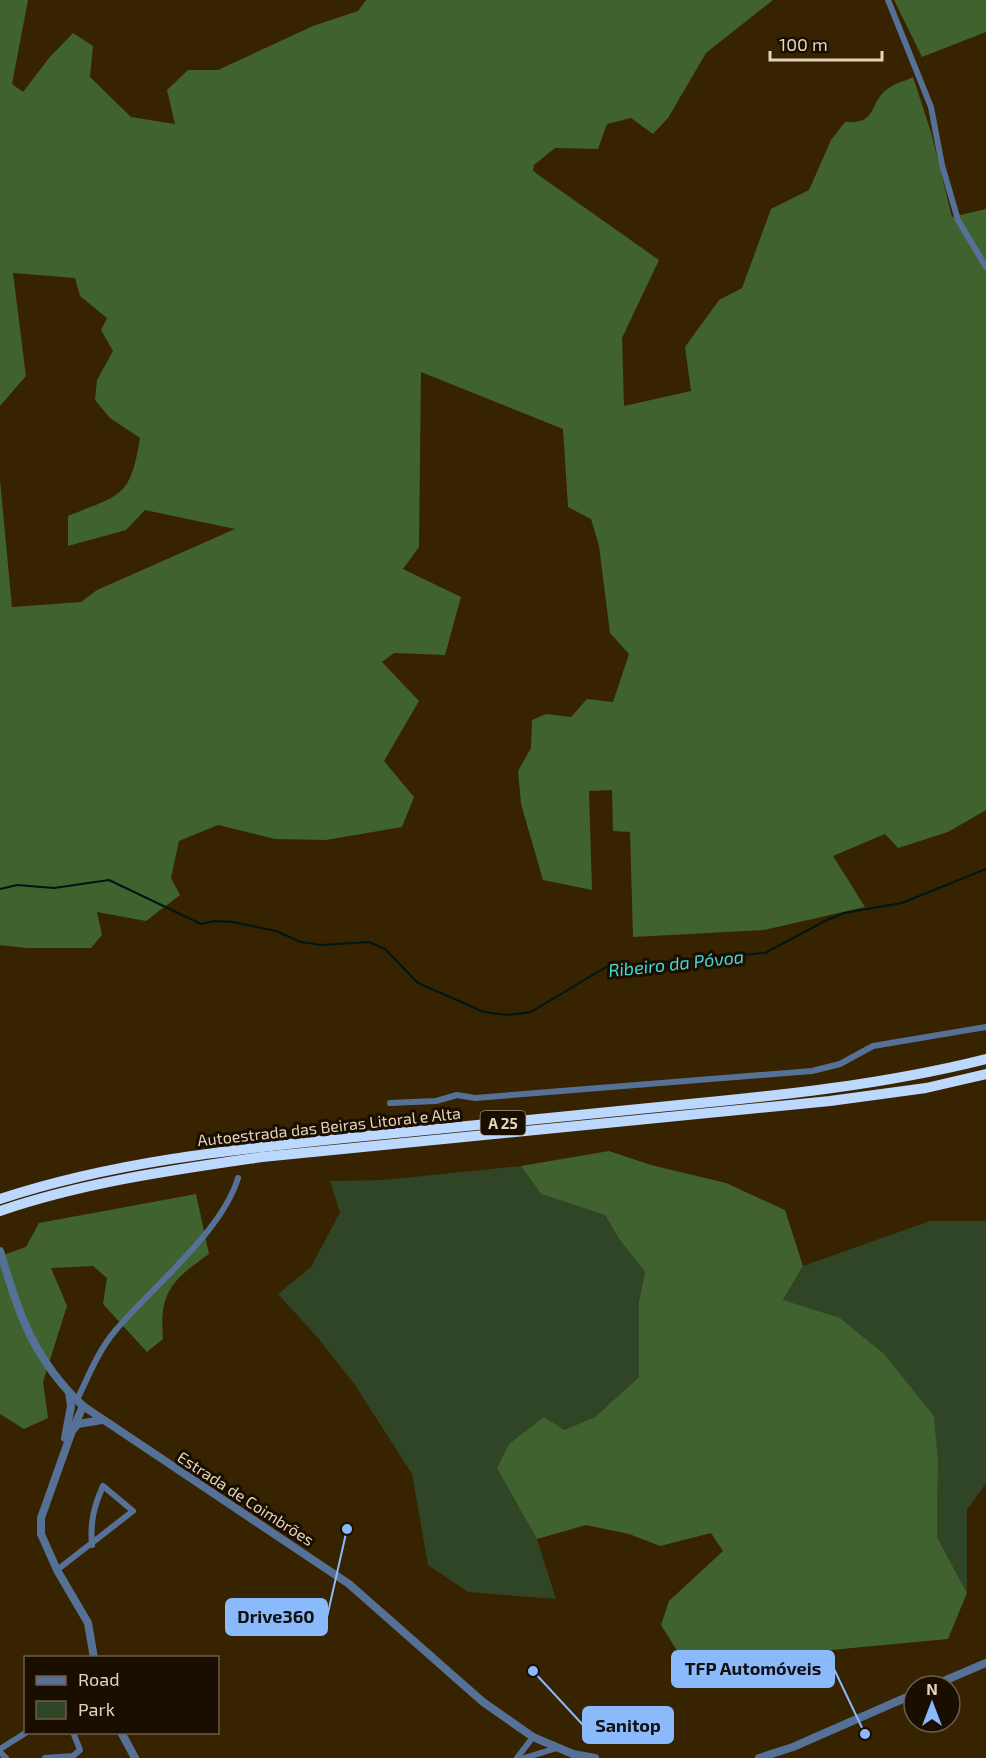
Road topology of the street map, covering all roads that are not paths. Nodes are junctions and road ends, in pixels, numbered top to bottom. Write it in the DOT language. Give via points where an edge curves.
graph roads {
  1 [pos="888,0"];
  2 [pos="986,267"];
  3 [pos="986,1027"];
  4 [pos="986,1059"];
  5 [pos="986,1074"];
  6 [pos="390,1103"];
  7 [pos="238,1178"];
  8 [pos="23,1197"];
  9 [pos="0,1199"];
  10 [pos="0,1211"];
  11 [pos="0,1251"];
  12 [pos="69,1393"];
  13 [pos="80,1403"];
  14 [pos="102,1420"];
  15 [pos="72,1431"];
  16 [pos="59,1466"];
  17 [pos="92,1545"];
  18 [pos="57,1570"];
  19 [pos="94,1656"];
  20 [pos="986,1663"];
  21 [pos="960,1674"];
  22 [pos="902,1699"];
  23 [pos="24,1734"];
  24 [pos="74,1734"];
  25 [pos="122,1734"];
  26 [pos="533,1737"];
  27 [pos="557,1748"];
  28 [pos="0,1751"];
  29 [pos="6,1758"];
  30 [pos="45,1758"];
  31 [pos="135,1758"];
  32 [pos="517,1758"];
  33 [pos="524,1758"];
  34 [pos="595,1758"];
  35 [pos="759,1758"];
  1 -- 2 [label="street" via="931,107 958,220"];
  3 -- 6 [label="street" via="873,1046 840,1064 812,1071"];
  4 -- 8 [label="highway, Autoestrada das Beiras Litoral e Alta / A 25" via="924,1075 818,1091 166,1159 109,1168"];
  5 -- 8 [label="highway, Autoestrada das Beiras Litoral e Alta / A 25" via="926,1088 830,1101 262,1157"];
  7 -- 13 [label="street" via="226,1208 103,1348"];
  8 -- 9 [label="highway, Autoestrada das Beiras Litoral e Alta / A 25"];
  8 -- 10 [label="highway, Autoestrada das Beiras Litoral e Alta / A 25"];
  11 -- 12 [label="street, Estrada de Coimbrões" via="34,1347"];
  12 -- 13 [label="street, Estrada de Coimbrões"];
  12 -- 16 [label="street" via="69,1420"];
  13 -- 14 [label="street, Estrada de Coimbrões"];
  13 -- 15 [label="street"];
  14 -- 15 [label="street" via="78,1424"];
  14 -- 26 [label="street, Estrada de Coimbrões" via="350,1584 483,1702"];
  15 -- 16 [label="street"];
  16 -- 18 [label="street" via="41,1518 45,1546"];
  17 -- 17 [label="street" via="133,1510 103,1485 93,1509"];
  17 -- 18 [label="street"];
  18 -- 19 [label="street" via="88,1623"];
  20 -- 21 [label="street"];
  22 -- 35 [label="street"];
  23 -- 28 [label="street"];
  24 -- 30 [label="street" via="80,1750 73,1756"];
  25 -- 31 [label="street"];
  26 -- 27 [label="street, Estrada de Coimbrões"];
  26 -- 32 [label="street"];
  27 -- 33 [label="street"];
  27 -- 34 [label="street, Estrada de Coimbrões"];
  28 -- 29 [label="street"];
}
